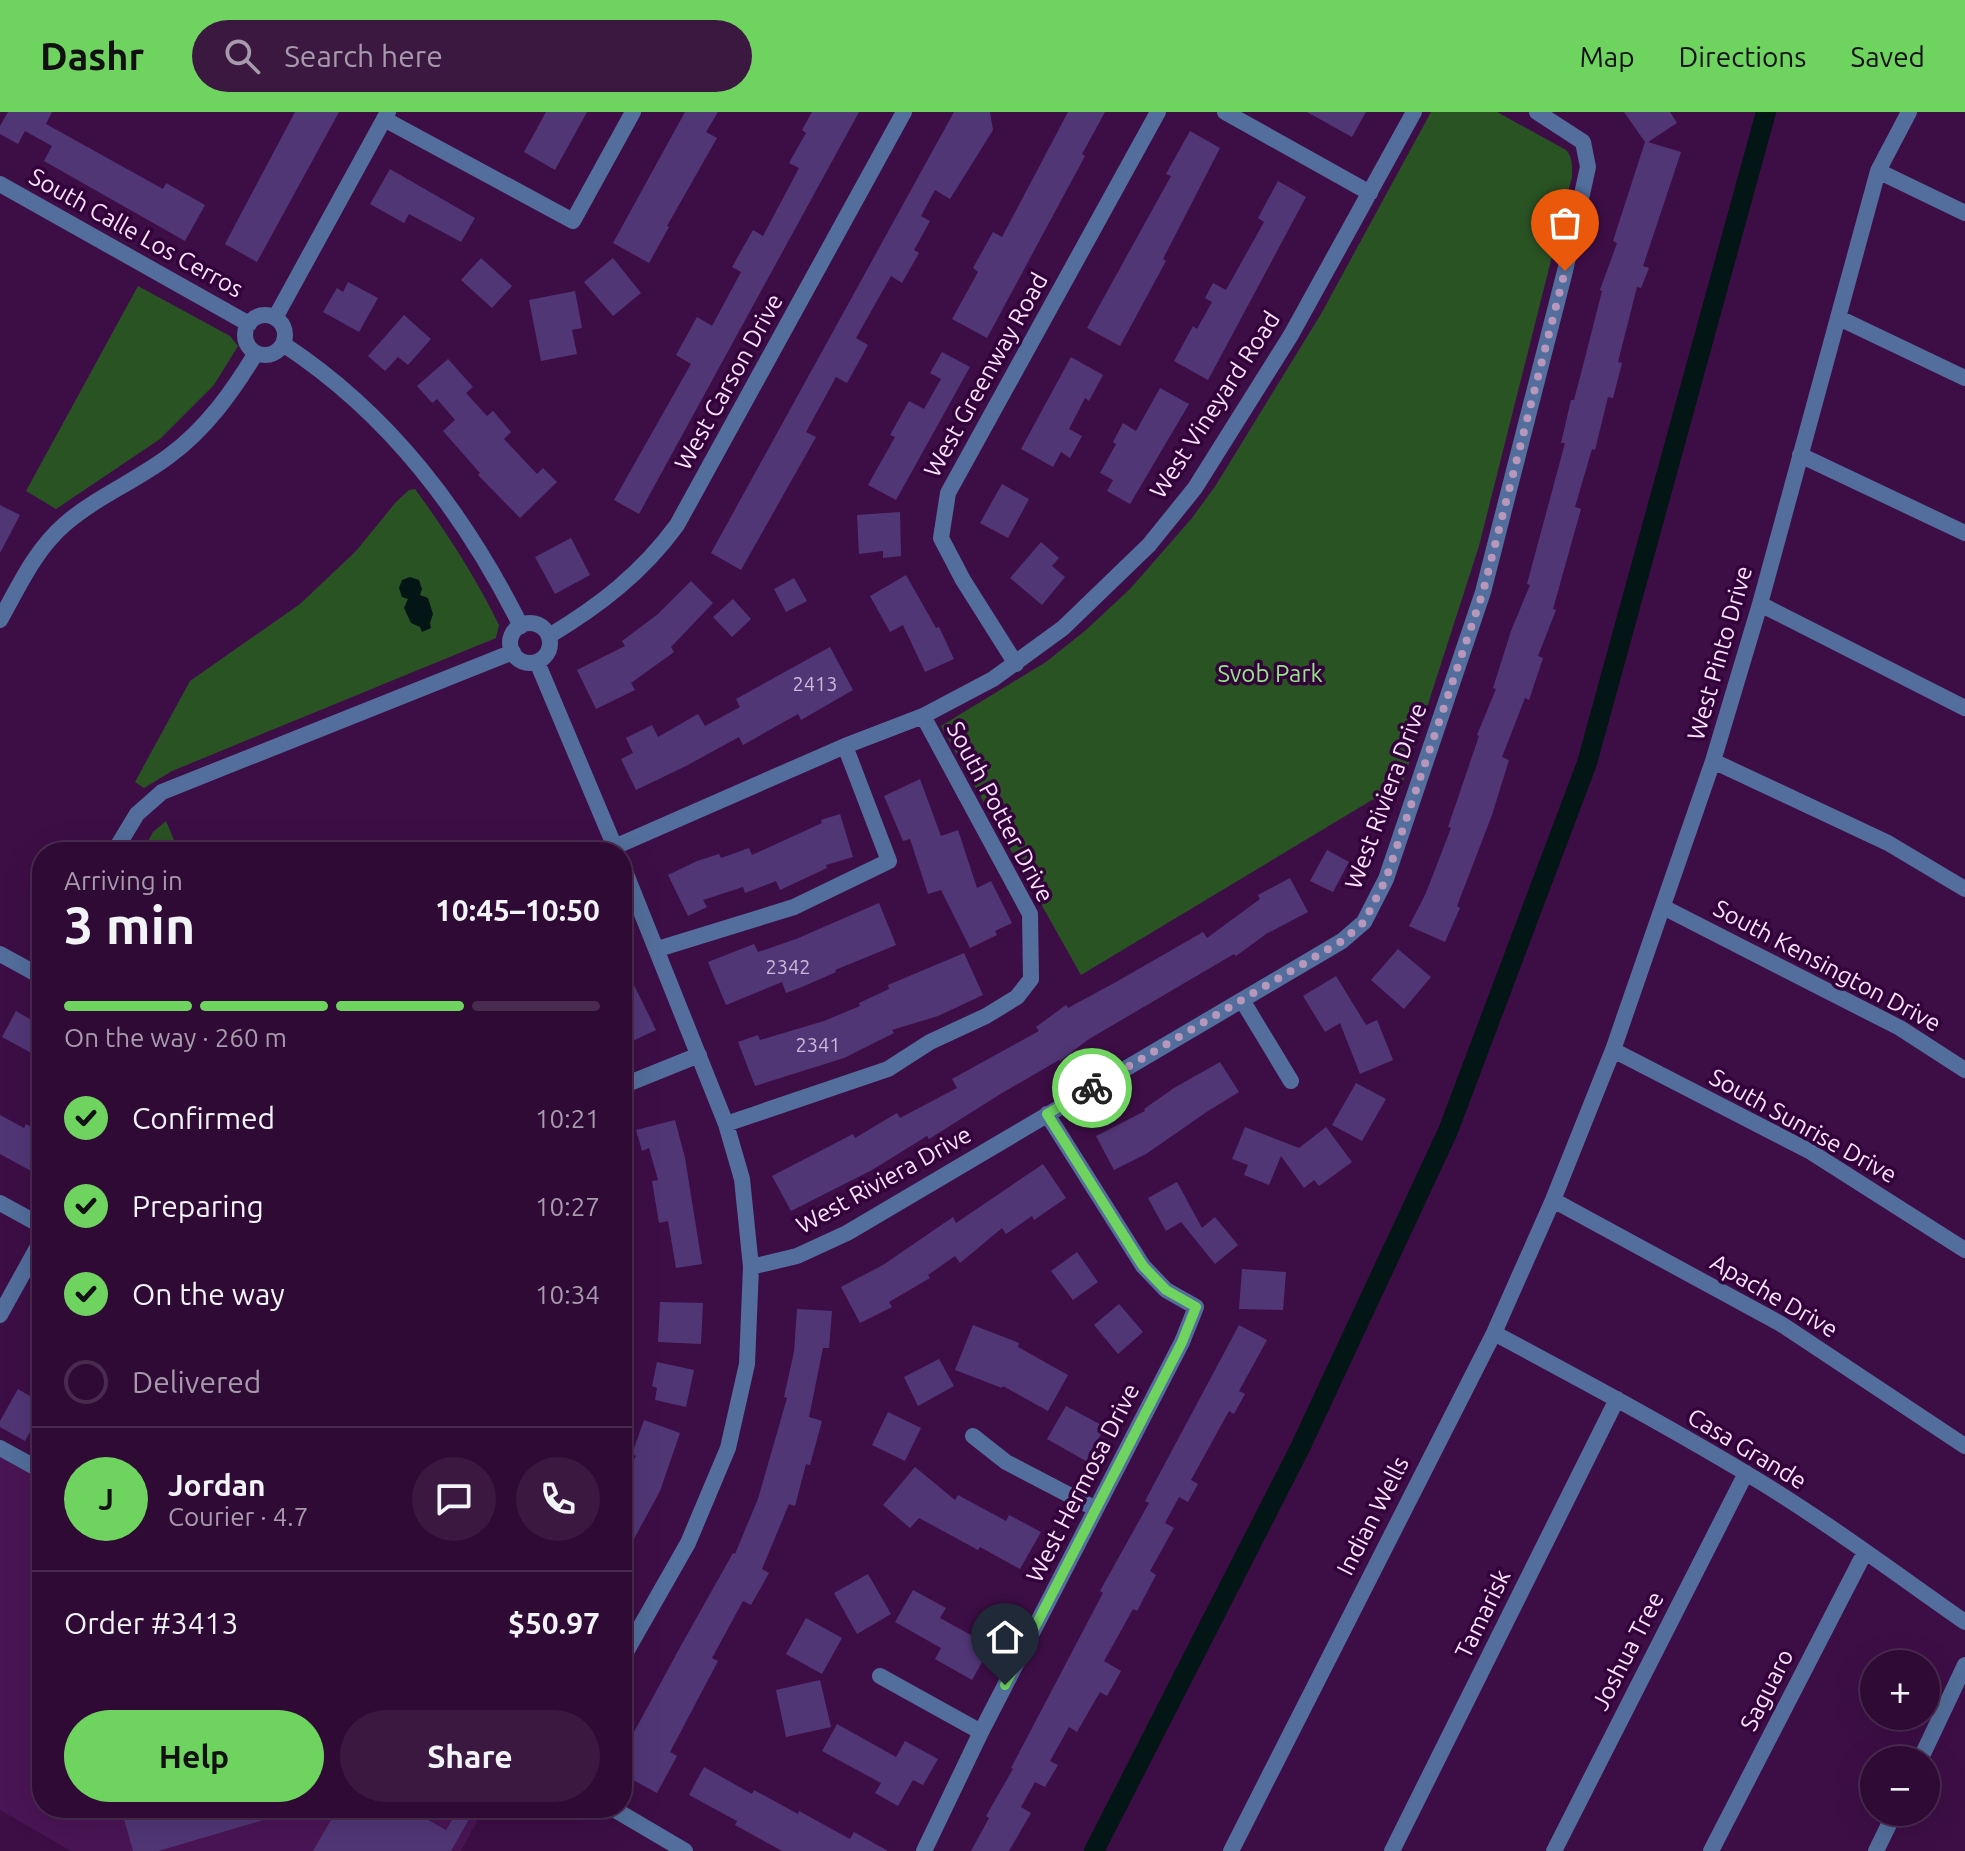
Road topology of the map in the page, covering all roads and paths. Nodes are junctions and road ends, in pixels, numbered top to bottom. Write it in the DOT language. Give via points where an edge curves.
graph roads {
  1 [pos="633,112"];
  2 [pos="904,112"];
  3 [pos="1158,112"];
  4 [pos="1225,112"];
  5 [pos="1414,112"];
  6 [pos="1537,112"];
  7 [pos="1909,112"];
  8 [pos="386,116"];
  9 [pos="1878,171"];
  10 [pos="0,184"];
  11 [pos="1370,193"];
  12 [pos="1965,213"];
  13 [pos="275,318"];
  14 [pos="1839,318"];
  15 [pos="249,324"];
  16 [pos="283,344"];
  17 [pos="256,353"];
  18 [pos="1965,378"];
  19 [pos="1800,455"];
  20 [pos="1965,533"];
  21 [pos="1760,604"];
  22 [pos="0,620"];
  23 [pos="521,626"];
  24 [pos="549,636"];
  25 [pos="513,652"];
  26 [pos="537,662"];
  27 [pos="1016,664"];
  28 [pos="1965,708"];
  29 [pos="923,716"];
  30 [pos="845,746"];
  31 [pos="1713,761"];
  32 [pos="120,842"];
  33 [pos="608,842"];
  34 [pos="629,842"];
  35 [pos="632,888"];
  36 [pos="1965,889"];
  37 [pos="1665,908"];
  38 [pos="658,949"];
  39 [pos="0,954"];
  40 [pos="32,972"];
  41 [pos="1242,1000"];
  42 [pos="1613,1050"];
  43 [pos="699,1055"];
  44 [pos="1965,1070"];
  45 [pos="1291,1081"];
  46 [pos="632,1082"];
  47 [pos="1047,1114"];
  48 [pos="726,1124"];
  49 [pos="1553,1200"];
  50 [pos="0,1203"];
  51 [pos="32,1221"];
  52 [pos="1965,1250"];
  53 [pos="32,1257"];
  54 [pos="751,1267"];
  55 [pos="0,1315"];
  56 [pos="1494,1333"];
  57 [pos="1617,1399"];
  58 [pos="973,1436"];
  59 [pos="1965,1446"];
  60 [pos="0,1448"];
  61 [pos="32,1466"];
  62 [pos="1746,1473"];
  63 [pos="1096,1509"];
  64 [pos="1865,1552"];
  65 [pos="1965,1622"];
  66 [pos="632,1641"];
  67 [pos="1965,1665"];
  68 [pos="880,1676"];
  69 [pos="981,1732"];
  70 [pos="1927,1746"];
  71 [pos="629,1818"];
  72 [pos="1888,1826"];
  73 [pos="685,1851"];
  74 [pos="924,1851"];
  75 [pos="1231,1851"];
  76 [pos="1392,1851"];
  77 [pos="1554,1851"];
  78 [pos="1711,1851"];
  79 [pos="1876,1851"];
  1 -- 8 [label="street" via="573,221"];
  2 -- 24 [label="street, West Carson Drive" via="677,525 622,586"];
  3 -- 27 [label="street, West Greenway Road" via="948,493 941,538"];
  4 -- 11 [label="street"];
  5 -- 11 [label="street, West Vineyard Road"];
  6 -- 41 [label="street, West Riviera Drive" via="1583,142 1588,167 1483,592 1386,879 1364,922 1342,941"];
  7 -- 9 [label="street, West Pinto Drive"];
  8 -- 13 [label="street"];
  9 -- 12 [label="street"];
  9 -- 14 [label="street, West Pinto Drive"];
  10 -- 15 [label="street, South Calle Los Cerros"];
  11 -- 27 [label="street, West Vineyard Road" via="1291,335 1195,488 1128,566"];
  13 -- 15 [label="street" via="258,316"];
  13 -- 16 [label="street" via="283,326"];
  14 -- 18 [label="street"];
  14 -- 19 [label="street, West Pinto Drive"];
  15 -- 17 [label="street" via="246,340"];
  16 -- 17 [label="street" via="271,354"];
  16 -- 23 [label="street" via="361,404 416,459 479,546"];
  17 -- 22 [label="street" via="195,434 169,457 64,525 33,561"];
  19 -- 20 [label="street"];
  19 -- 21 [label="street, West Pinto Drive"];
  21 -- 28 [label="street"];
  21 -- 31 [label="street, West Pinto Drive"];
  23 -- 24 [label="street" via="541,626"];
  23 -- 25 [label="street" via="512,637"];
  24 -- 26 [label="street" via="548,652"];
  25 -- 26 [label="street" via="522,661"];
  25 -- 32 [label="street" via="162,792 137,814"];
  26 -- 33 [label="street"];
  27 -- 29 [label="street, West Vineyard Road"];
  29 -- 30 [label="street, West Vineyard Road"];
  29 -- 48 [label="street, South Potter Drive" via="1030,914 1031,979 1017,997 888,1069"];
  30 -- 34 [label="street, West Vineyard Road"];
  30 -- 38 [label="street" via="889,861 794,907"];
  31 -- 36 [label="street" via="1888,843"];
  31 -- 37 [label="street, West Pinto Drive"];
  35 -- 38 [label="street"];
  37 -- 42 [label="street, West Pinto Drive"];
  37 -- 44 [label="street, South Kensington Drive" via="1900,1028"];
  38 -- 43 [label="street"];
  39 -- 40 [label="street"];
  41 -- 45 [label="street"];
  41 -- 47 [label="street, West Riviera Drive"];
  42 -- 49 [label="street, West Pinto Drive"];
  42 -- 52 [label="street, South Sunrise Drive" via="1811,1152"];
  43 -- 46 [label="street"];
  43 -- 48 [label="street"];
  47 -- 54 [label="street, West Riviera Drive" via="847,1233 797,1256"];
  47 -- 63 [label="street, West Hermosa Drive" via="1143,1266 1166,1290 1196,1307"];
  48 -- 54 [label="street" via="742,1179"];
  49 -- 56 [label="street, Indian Wells"];
  49 -- 59 [label="street, Apache Drive" via="1781,1324"];
  50 -- 51 [label="street"];
  53 -- 55 [label="street"];
  54 -- 66 [label="street" via="747,1364 728,1448 688,1543"];
  56 -- 57 [label="street, Casa Grande"];
  56 -- 75 [label="street, Indian Wells"];
  57 -- 62 [label="street, Casa Grande"];
  57 -- 76 [label="street, Tamarisk"];
  58 -- 63 [label="street" via="1006,1462"];
  60 -- 61 [label="street"];
  62 -- 64 [label="street, Casa Grande"];
  62 -- 77 [label="street, Joshua Tree"];
  63 -- 69 [label="street, West Hermosa Drive"];
  64 -- 65 [label="street, Casa Grande"];
  64 -- 78 [label="street, Saguaro"];
  67 -- 70 [label="street"];
  68 -- 69 [label="street"];
  69 -- 74 [label="street, West Hermosa Drive"];
  71 -- 73 [label="street"];
  72 -- 79 [label="street"];
}
